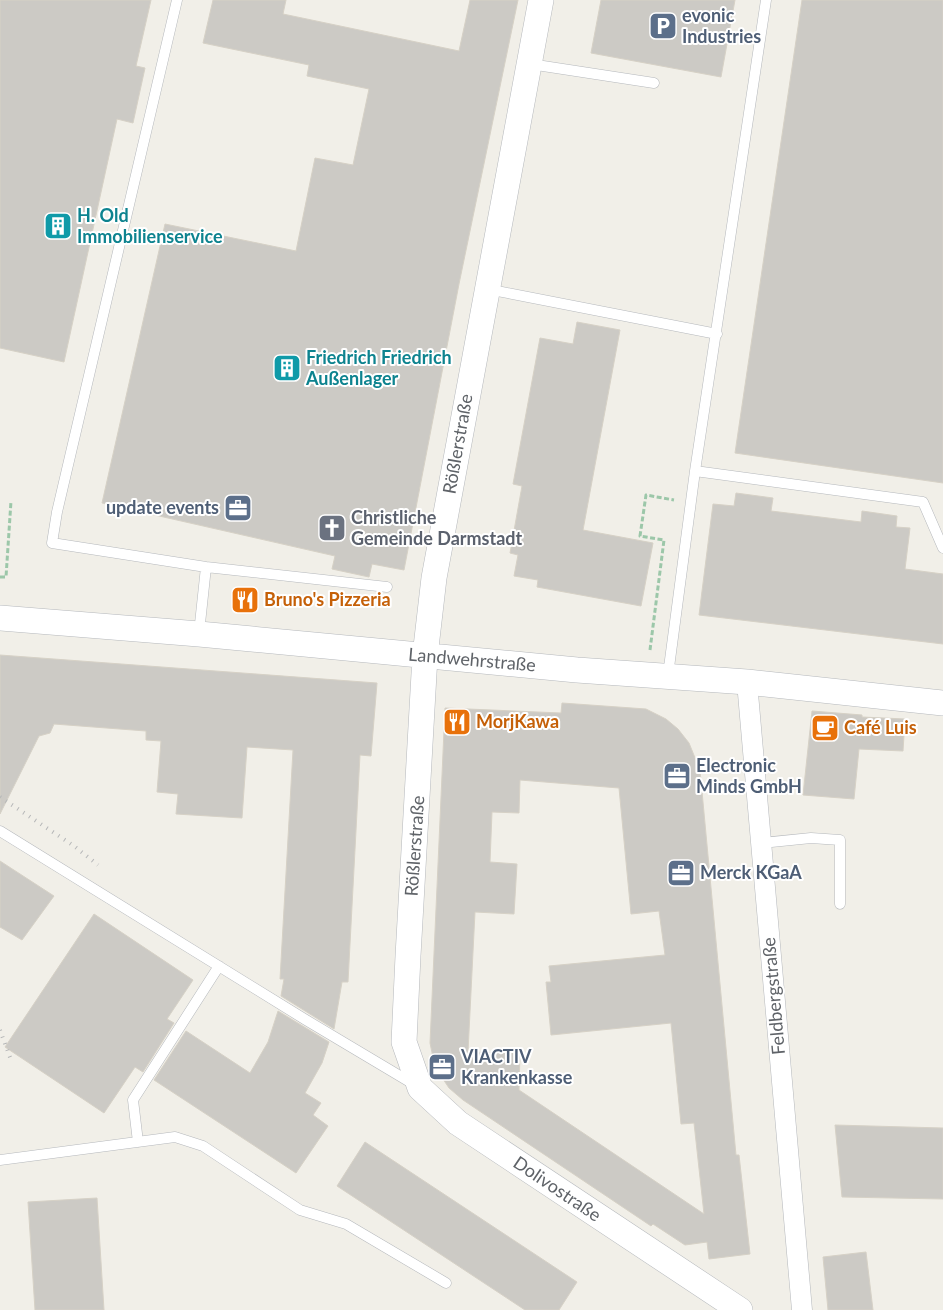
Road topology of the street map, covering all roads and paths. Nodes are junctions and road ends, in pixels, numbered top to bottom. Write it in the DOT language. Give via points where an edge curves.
graph roads {
  1 [pos="177,0"];
  2 [pos="541,0"];
  3 [pos="766,0"];
  4 [pos="530,64"];
  5 [pos="654,83"];
  6 [pos="486,289"];
  7 [pos="717,334"];
  8 [pos="695,471"];
  9 [pos="11,501"];
  10 [pos="691,502"];
  11 [pos="943,548"];
  12 [pos="206,567"];
  13 [pos="0,577"];
  14 [pos="387,587"];
  15 [pos="0,618"];
  16 [pos="199,634"];
  17 [pos="426,656"];
  18 [pos="657,676"];
  19 [pos="747,682"];
  20 [pos="943,703"];
  21 [pos="0,831"];
  22 [pos="761,844"];
  23 [pos="840,904"];
  24 [pos="219,966"];
  25 [pos="404,1042"];
  26 [pos="420,1088"];
  27 [pos="138,1142"];
  28 [pos="0,1160"];
  29 [pos="446,1283"];
  30 [pos="739,1310"];
  31 [pos="802,1310"];
  1 -- 12 [label="lane" via="52,543"];
  2 -- 4 [label="street, Rößlerstraße"];
  3 -- 7 [label="lane"];
  4 -- 5 [label="lane"];
  4 -- 6 [label="street, Rößlerstraße"];
  6 -- 7 [label="lane"];
  6 -- 17 [label="street, Rößlerstraße" via="434,578"];
  7 -- 8 [label="lane"];
  8 -- 10 [label="lane"];
  8 -- 11 [label="lane" via="923,502"];
  9 -- 13 [label="path" via="6,577"];
  10 -- 18 [label="lane"];
  10 -- 18 [label="path" via="646,495 640,536 664,540"];
  12 -- 14 [label="lane"];
  12 -- 16 [label="lane"];
  15 -- 16 [label="street, Landwehrstraße"];
  16 -- 17 [label="street, Landwehrstraße"];
  17 -- 18 [label="street, Landwehrstraße"];
  17 -- 25 [label="street, Rößlerstraße"];
  18 -- 19 [label="street, Landwehrstraße"];
  19 -- 20 [label="street, Landwehrstraße"];
  19 -- 22 [label="street, Feldbergstraße"];
  21 -- 24 [label="lane"];
  22 -- 23 [label="lane" via="811,838 840,840"];
  22 -- 31 [label="street, Feldbergstraße"];
  24 -- 26 [label="lane"];
  24 -- 27 [label="lane" via="133,1100"];
  25 -- 26 [label="street, Dolivostraße"];
  26 -- 30 [label="street, Dolivostraße" via="458,1123"];
  27 -- 28 [label="lane"];
  27 -- 29 [label="lane" via="175,1136 203,1146 300,1210 346,1224"];
}
